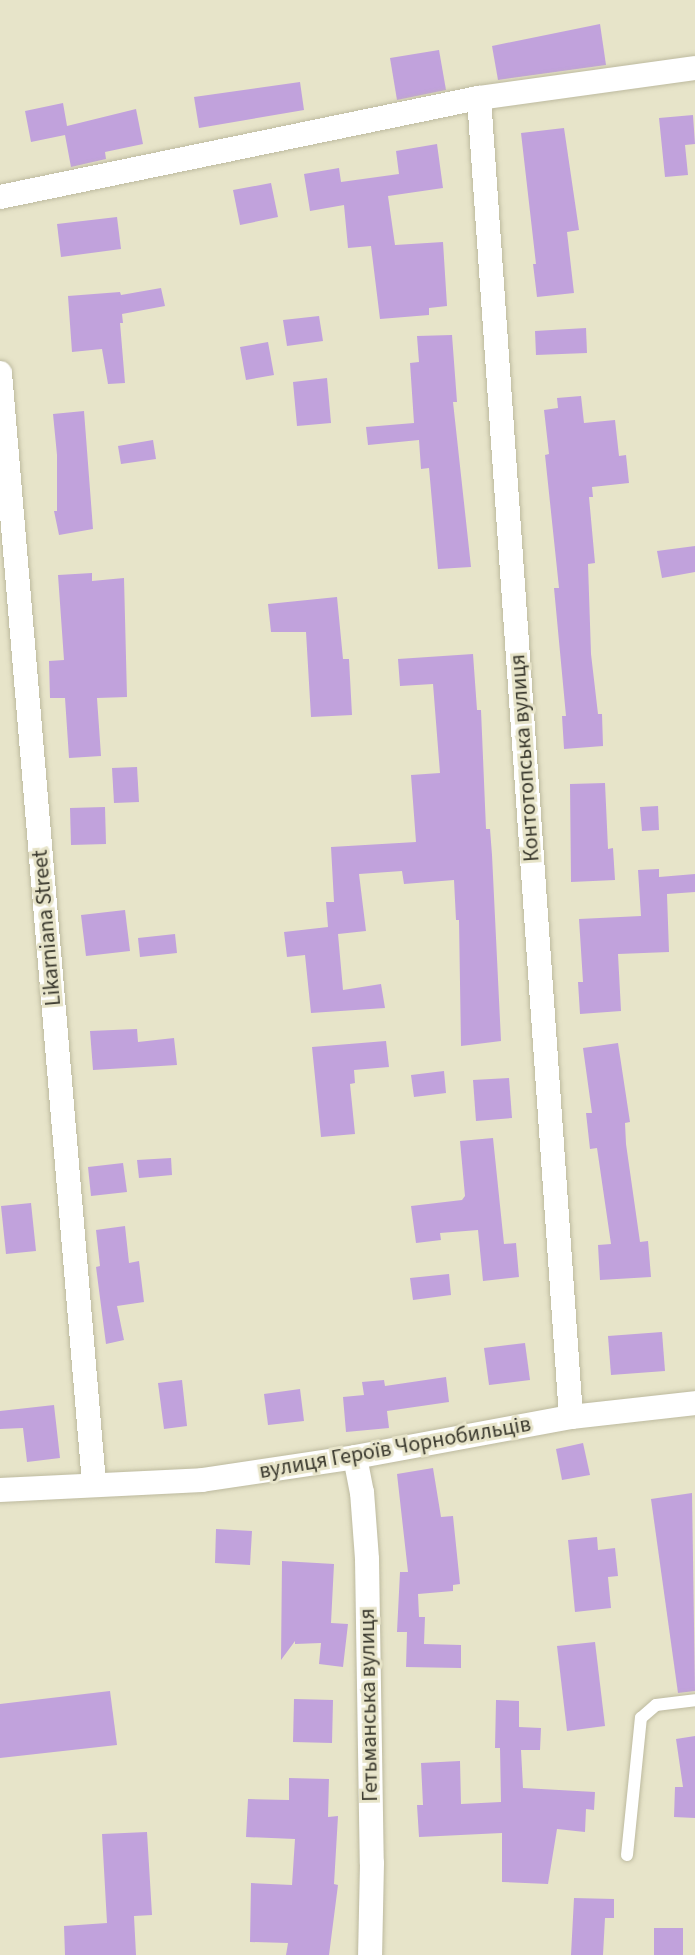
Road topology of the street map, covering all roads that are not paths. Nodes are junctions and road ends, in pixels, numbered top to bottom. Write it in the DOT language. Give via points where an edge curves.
graph roads {
  1 [pos="695,68"];
  2 [pos="479,98"];
  3 [pos="0,197"];
  4 [pos="0,373"];
  5 [pos="694,1407"];
  6 [pos="571,1417"];
  7 [pos="355,1457"];
  8 [pos="94,1484"];
  9 [pos="0,1490"];
  10 [pos="695,1700"];
  11 [pos="627,1855"];
  12 [pos="370,1955"];
  1 -- 2 [label="street"];
  2 -- 3 [label="street"];
  2 -- 6 [label="street, Контотопська вулиця"];
  4 -- 8 [label="street, Likarniana Street"];
  5 -- 6 [label="street, вулиця Героїв Чорнобильців"];
  6 -- 7 [label="street, вулиця Героїв Чорнобильців"];
  7 -- 8 [label="street, вулиця Героїв Чорнобильців" via="202,1480"];
  7 -- 12 [label="street, Гетьманська вулиця" via="367,1559"];
  8 -- 9 [label="street, вулиця Героїв Чорнобильців"];
  10 -- 11 [label="lane" via="656,1705 641,1718"];
}
